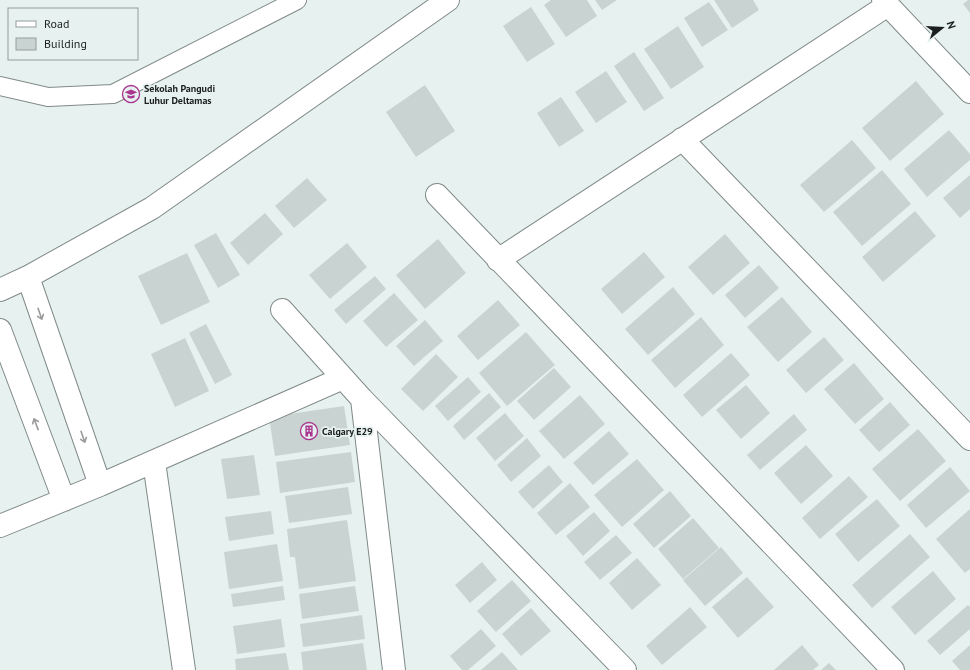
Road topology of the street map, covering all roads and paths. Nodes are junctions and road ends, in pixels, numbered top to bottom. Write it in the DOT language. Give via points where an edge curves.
graph roads {
  1 [pos="297,0"];
  2 [pos="448,0"];
  3 [pos="885,2"];
  4 [pos="0,86"];
  5 [pos="970,92"];
  6 [pos="682,139"];
  7 [pos="437,195"];
  8 [pos="498,260"];
  9 [pos="28,277"];
  10 [pos="0,290"];
  11 [pos="282,310"];
  12 [pos="0,330"];
  13 [pos="343,378"];
  14 [pos="362,399"];
  15 [pos="970,439"];
  16 [pos="154,462"];
  17 [pos="100,485"];
  18 [pos="64,500"];
  19 [pos="0,526"];
  20 [pos="184,670"];
  21 [pos="394,670"];
  22 [pos="625,670"];
  23 [pos="893,670"];
  1 -- 4 [label="lane" via="113,94 48,97"];
  2 -- 9 [label="street" via="152,208"];
  3 -- 5 [label="street"];
  3 -- 6 [label="street"];
  6 -- 8 [label="street"];
  6 -- 15 [label="street"];
  7 -- 8 [label="street"];
  8 -- 23 [label="street"];
  9 -- 10 [label="street"];
  9 -- 17 [label="street, one-way"];
  11 -- 13 [label="street"];
  18 -- 12 [label="street, one-way"];
  13 -- 14 [label="street"];
  13 -- 16 [label="street"];
  14 -- 21 [label="street"];
  14 -- 22 [label="street"];
  16 -- 17 [label="street"];
  16 -- 20 [label="street"];
  17 -- 18 [label="street"];
  18 -- 19 [label="street"];
}
